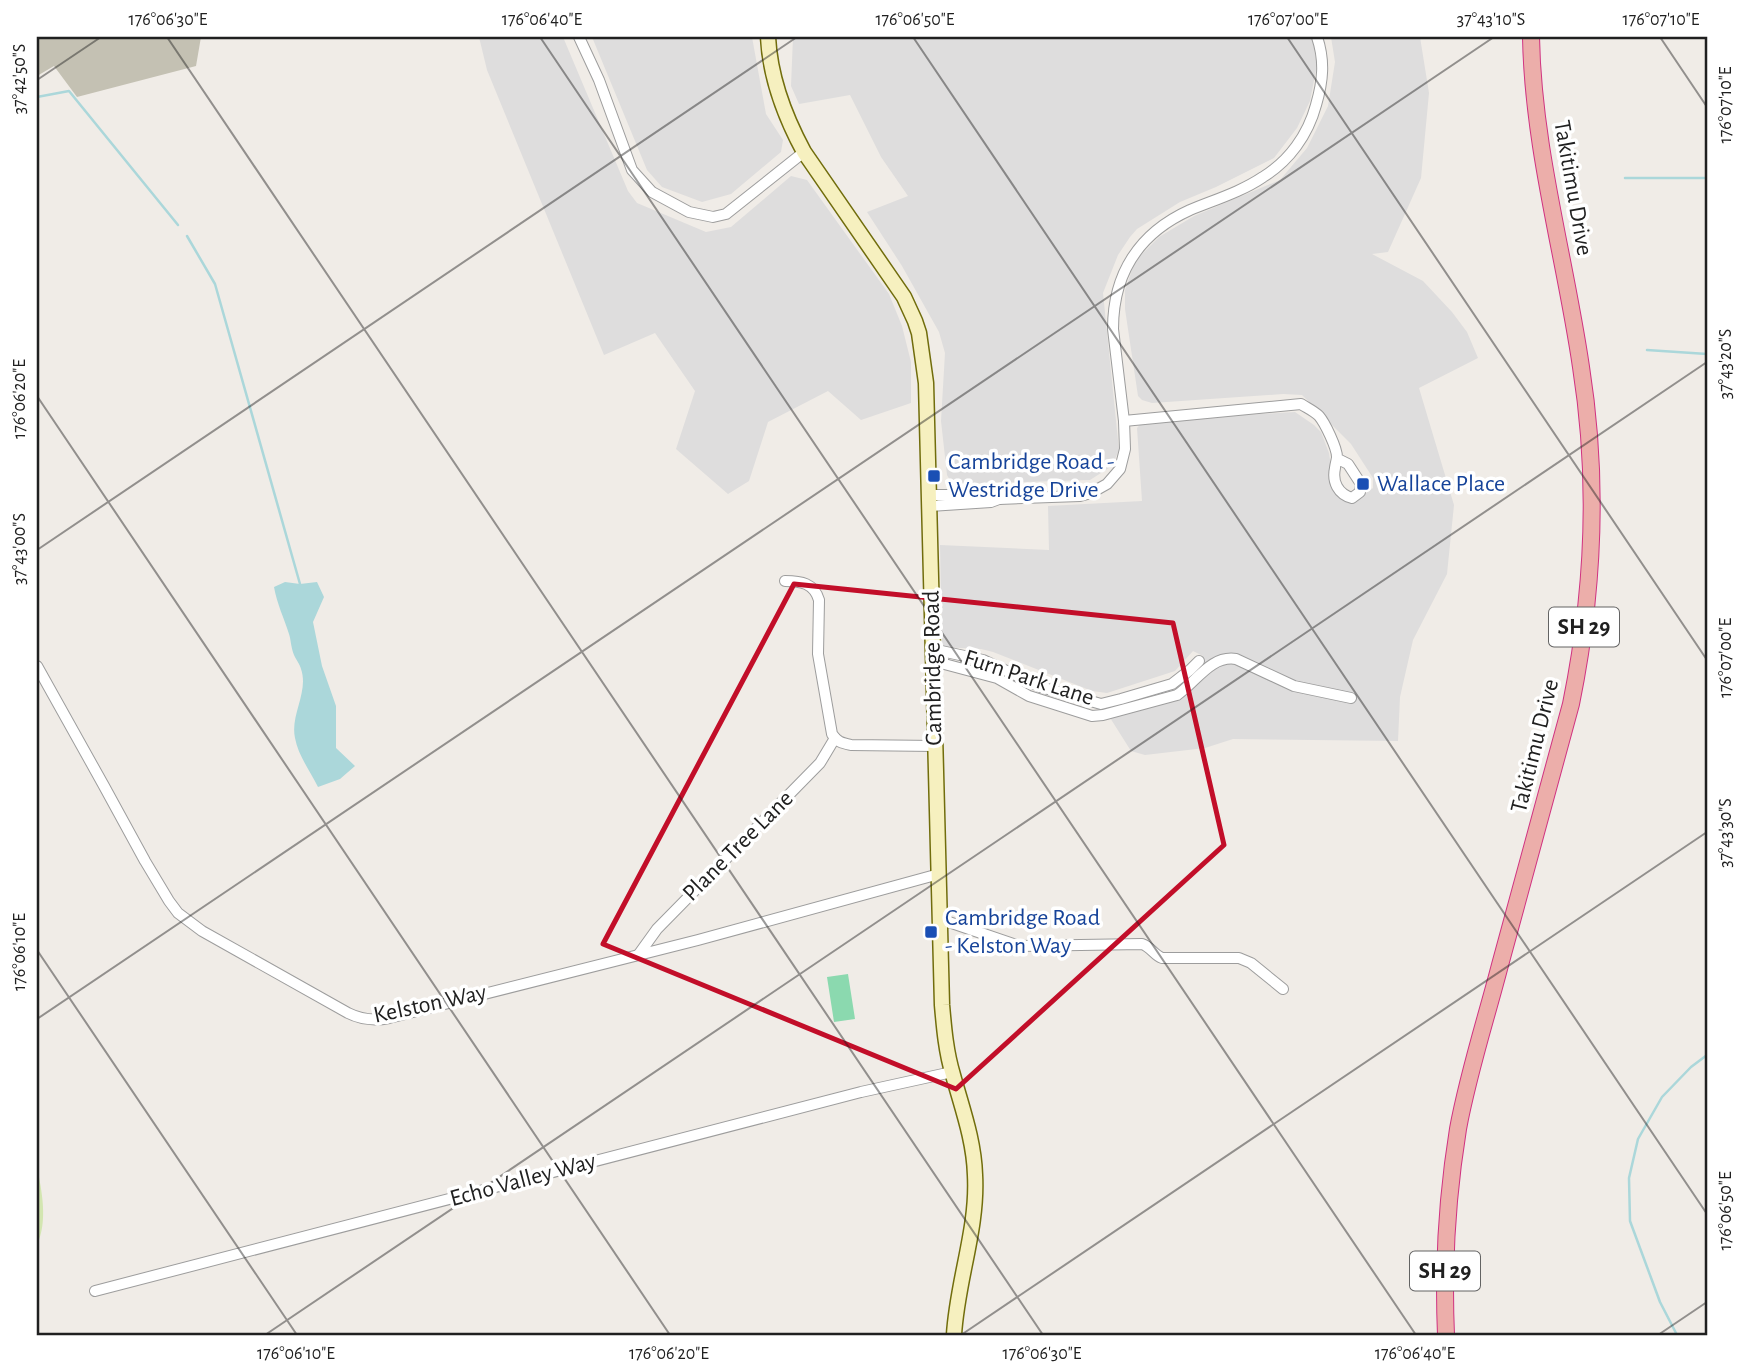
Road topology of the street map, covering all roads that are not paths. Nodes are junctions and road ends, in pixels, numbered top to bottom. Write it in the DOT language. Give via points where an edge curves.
graph roads {
  1 [pos="579,37"];
  2 [pos="768,37"];
  3 [pos="1317,37"];
  4 [pos="1531,37"];
  5 [pos="804,152"];
  6 [pos="1124,421"];
  7 [pos="1338,459"];
  8 [pos="930,501"];
  9 [pos="785,581"];
  10 [pos="932,655"];
  11 [pos="1199,661"];
  12 [pos="37,666"];
  13 [pos="1351,698"];
  14 [pos="835,738"];
  15 [pos="935,746"];
  16 [pos="939,874"];
  17 [pos="940,919"];
  18 [pos="639,954"];
  19 [pos="1283,989"];
  20 [pos="952,1072"];
  21 [pos="95,1291"];
  22 [pos="954,1335"];
  23 [pos="1446,1335"];
  1 -- 5 [label="street" via="632,170 652,192 689,212 713,217 726,214"];
  2 -- 5 [label="main road, Cambridge Road" via="777,90"];
  3 -- 6 [label="street" via="1323,69 1320,91 1307,129 1287,158 1250,185 1167,222 1148,237 1127,265 1113,313"];
  4 -- 23 [label="highway, Takitimu Drive / SH 29" via="1541,145 1590,437 1589,587 1571,704 1459,1128 1448,1206"];
  5 -- 8 [label="main road, Cambridge Road" via="896,282 915,321 926,383"];
  6 -- 7 [label="street" via="1301,404 1319,416"];
  6 -- 8 [label="street" via="1124,459 1114,477 1099,490 1080,496 999,499 990,495"];
  8 -- 10 [label="main road, Cambridge Road"];
  9 -- 14 [label="street" via="802,582 817,593 818,654"];
  10 -- 11 [label="street, Furn Park Lane" via="983,660 1041,687 1101,704 1172,684"];
  10 -- 13 [label="street" via="997,678 1029,696 1092,716 1177,695 1227,658 1294,686"];
  10 -- 15 [label="main road, Cambridge Road"];
  12 -- 18 [label="street, Kelston Way" via="178,913 348,1013 378,1020"];
  14 -- 15 [label="street" via="851,745"];
  14 -- 18 [label="street, Plane Tree Lane" via="820,763 657,929"];
  15 -- 16 [label="main road, Cambridge Road"];
  16 -- 17 [label="main road, Cambridge Road"];
  16 -- 18 [label="street, Kelston Way"];
  17 -- 19 [label="street" via="1019,946 1142,944 1162,958 1239,958"];
  17 -- 20 [label="main road, Cambridge Road" via="943,1015"];
  20 -- 21 [label="street, Echo Valley Way"];
  20 -- 22 [label="main road, Cambridge Road" via="973,1150 976,1189"];
}
